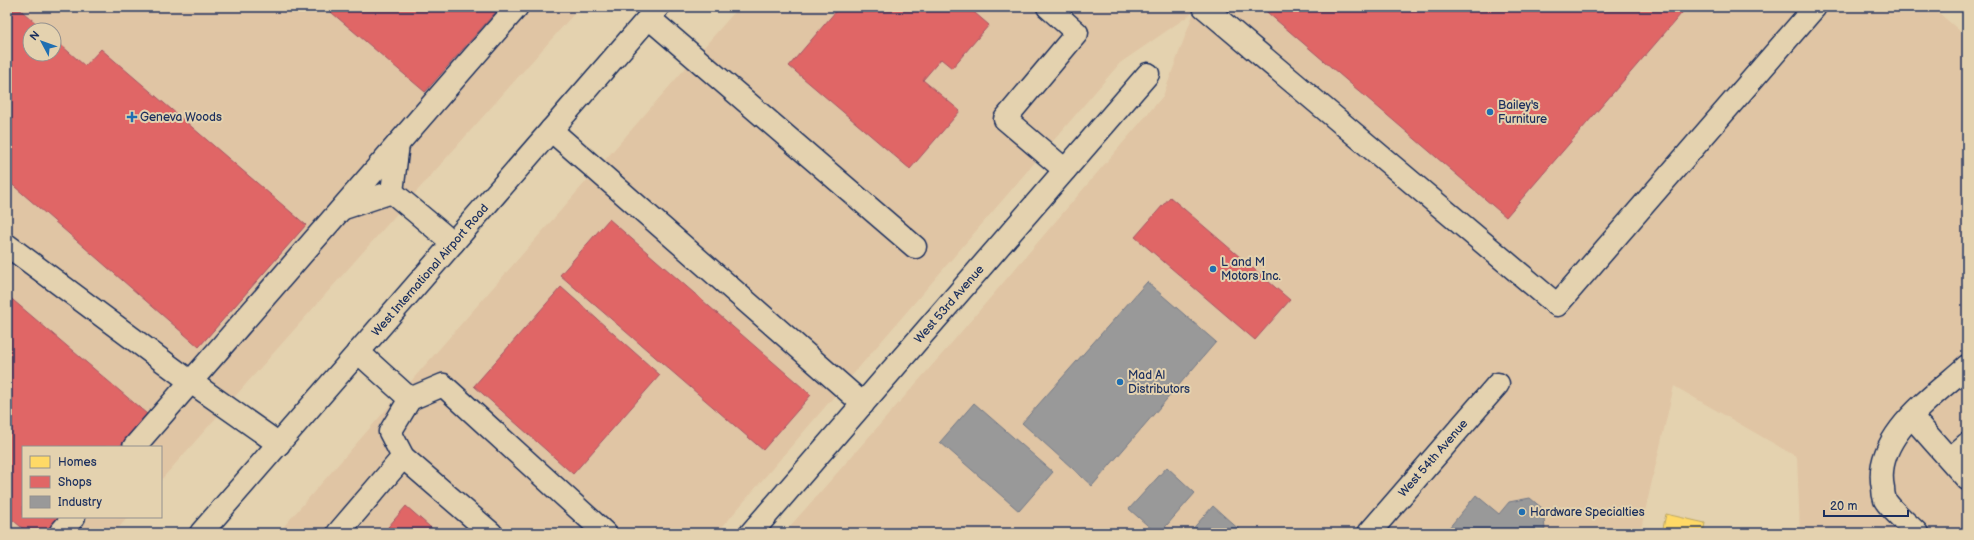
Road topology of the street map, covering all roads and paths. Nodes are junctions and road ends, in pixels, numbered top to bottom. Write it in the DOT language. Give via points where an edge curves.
graph roads {
  1 [pos="517,7"];
  2 [pos="1048,7"];
  3 [pos="1204,7"];
  4 [pos="1816,7"];
  5 [pos="654,12"];
  6 [pos="1148,74"];
  7 [pos="551,130"];
  8 [pos="398,144"];
  9 [pos="1065,170"];
  10 [pos="392,192"];
  11 [pos="343,208"];
  12 [pos="453,244"];
  13 [pos="7,245"];
  14 [pos="915,247"];
  15 [pos="358,352"];
  16 [pos="1967,366"];
  17 [pos="191,382"];
  18 [pos="1498,384"];
  19 [pos="410,398"];
  20 [pos="863,404"];
  21 [pos="1912,417"];
  22 [pos="279,444"];
  23 [pos="1967,444"];
  24 [pos="135,446"];
  25 [pos="403,457"];
  26 [pos="1950,459"];
  27 [pos="1967,479"];
  28 [pos="73,518"];
  29 [pos="60,533"];
  30 [pos="201,533"];
  31 [pos="338,533"];
  32 [pos="490,533"];
  33 [pos="605,533"];
  34 [pos="751,533"];
  35 [pos="1369,533"];
  36 [pos="1917,533"];
  1 -- 8 [label="street"];
  2 -- 9 [label="street" via="1077,33 1005,119"];
  3 -- 4 [label="street" via="1557,305"];
  5 -- 7 [label="street, West International Airport Road"];
  5 -- 14 [label="street"];
  6 -- 9 [label="street, West 53rd Avenue"];
  7 -- 12 [label="street, West International Airport Road"];
  7 -- 20 [label="street"];
  8 -- 10 [label="street"];
  8 -- 11 [label="street"];
  9 -- 20 [label="street, West 53rd Avenue"];
  10 -- 11 [label="street"];
  10 -- 12 [label="street"];
  11 -- 17 [label="street"];
  12 -- 15 [label="street, West International Airport Road"];
  13 -- 17 [label="street"];
  15 -- 19 [label="street"];
  15 -- 22 [label="street, West International Airport Road"];
  16 -- 21 [label="street"];
  17 -- 22 [label="street"];
  17 -- 24 [label="street"];
  18 -- 35 [label="street, West 54th Avenue"];
  19 -- 25 [label="street" via="390,432"];
  19 -- 33 [label="street" via="442,385"];
  20 -- 34 [label="street, West 53rd Avenue"];
  21 -- 26 [label="street"];
  21 -- 36 [label="street" via="1894,436 1882,459 1880,475 1885,500"];
  22 -- 30 [label="street, West International Airport Road"];
  23 -- 26 [label="street"];
  25 -- 31 [label="street"];
  25 -- 32 [label="street"];
  26 -- 27 [label="street"];
  28 -- 29 [label="street"];
}
